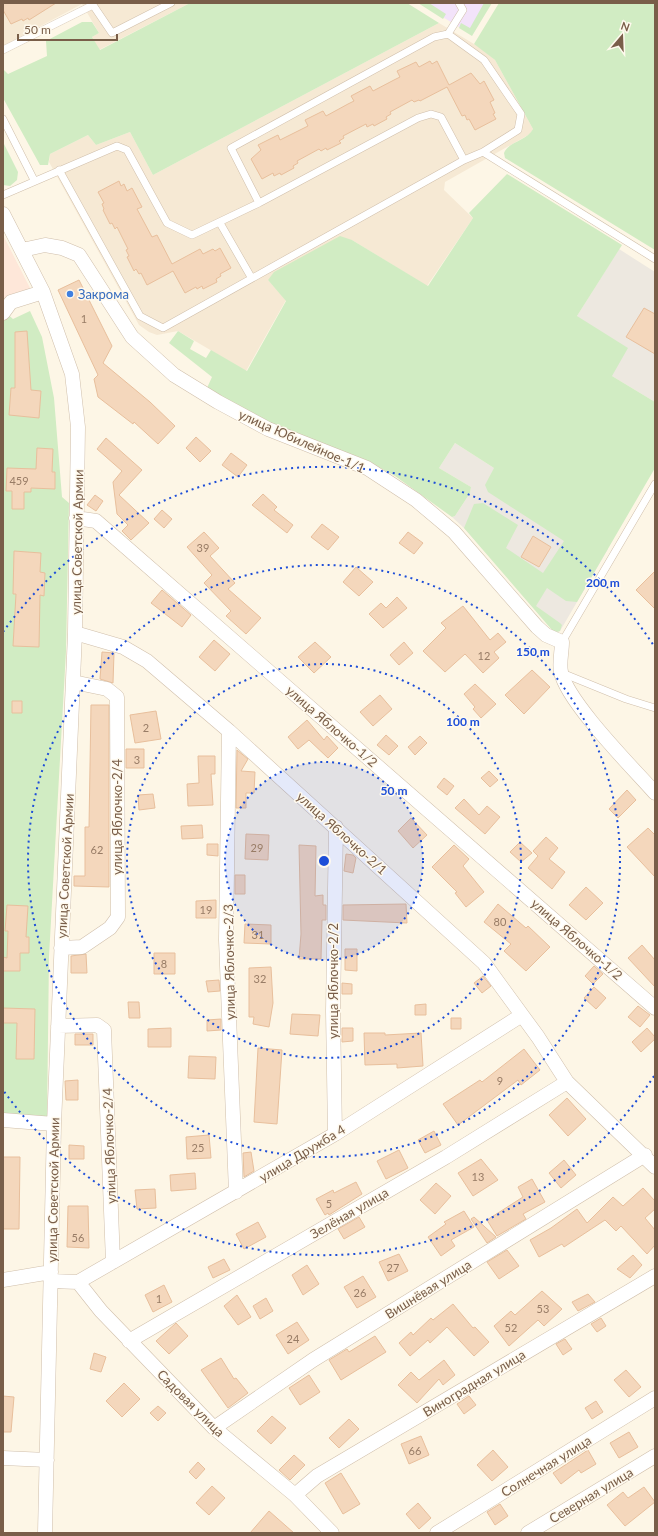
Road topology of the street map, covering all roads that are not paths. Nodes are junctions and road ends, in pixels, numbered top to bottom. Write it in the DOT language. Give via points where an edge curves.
graph roads {
  1 [pos="171,3"];
  2 [pos="459,3"];
  3 [pos="93,4"];
  4 [pos="448,34"];
  5 [pos="3,50"];
  6 [pos="3,118"];
  7 [pos="483,152"];
  8 [pos="464,160"];
  9 [pos="59,170"];
  10 [pos="34,180"];
  11 [pos="3,195"];
  12 [pos="259,203"];
  13 [pos="3,214"];
  14 [pos="220,223"];
  15 [pos="22,250"];
  16 [pos="655,259"];
  17 [pos="251,277"];
  18 [pos="43,292"];
  19 [pos="3,313"];
  20 [pos="655,484"];
  21 [pos="76,518"];
  22 [pos="75,633"];
  23 [pos="562,642"];
  24 [pos="561,672"];
  25 [pos="73,682"];
  26 [pos="655,708"];
  27 [pos="229,731"];
  28 [pos="655,793"];
  29 [pos="336,827"];
  30 [pos="61,948"];
  31 [pos="655,1008"];
  32 [pos="522,1015"];
  33 [pos="58,1026"];
  34 [pos="567,1082"];
  35 [pos="3,1120"];
  36 [pos="54,1124"];
  37 [pos="335,1134"];
  38 [pos="645,1155"];
  39 [pos="655,1167"];
  40 [pos="236,1192"];
  41 [pos="113,1262"];
  42 [pos="655,1276"];
  43 [pos="51,1277"];
  44 [pos="3,1280"];
  45 [pos="78,1282"];
  46 [pos="129,1341"];
  47 [pos="655,1398"];
  48 [pos="214,1428"];
  49 [pos="3,1458"];
  50 [pos="46,1460"];
  51 [pos="653,1460"];
  52 [pos="296,1495"];
  53 [pos="45,1533"];
  54 [pos="332,1533"];
  55 [pos="437,1533"];
  56 [pos="528,1533"];
  1 -- 3 [label="lane" via="112,34"];
  2 -- 4 [label="lane" via="463,10"];
  3 -- 5 [label="lane"];
  4 -- 7 [label="lane" via="484,60 521,114 518,130"];
  4 -- 12 [label="lane" via="434,36 231,148"];
  6 -- 10 [label="lane"];
  7 -- 8 [label="lane"];
  7 -- 16 [label="lane"];
  8 -- 12 [label="lane" via="441,117 431,114 418,118"];
  8 -- 17 [label="lane"];
  9 -- 10 [label="lane"];
  9 -- 14 [label="lane" via="117,146 127,150 167,222 192,235"];
  9 -- 17 [label="lane" via="140,316 163,328"];
  10 -- 11 [label="lane"];
  12 -- 14 [label="lane"];
  13 -- 15 [label="street, улица Советской Армии"];
  14 -- 17 [label="lane"];
  15 -- 18 [label="street, улица Советской Армии"];
  15 -- 23 [label="street, улица Юбилейное-1/1" via="45,245 79,255 132,337 174,375 268,428 367,468 416,500 454,532 546,635"];
  18 -- 19 [label="street" via="11,302"];
  18 -- 21 [label="street, улица Советской Армии" via="72,374 78,427"];
  20 -- 23 [label="lane"];
  21 -- 22 [label="street, улица Советской Армии"];
  21 -- 31 [label="street, улица Яблочко-1/2" via="96,521"];
  22 -- 25 [label="street, улица Советской Армии"];
  22 -- 27 [label="street, улица Яблочко-2/1" via="123,647 147,661"];
  23 -- 24 [label="street"];
  24 -- 26 [label="lane"];
  24 -- 28 [label="street" via="569,693"];
  25 -- 30 [label="street, улица Советской Армии"];
  25 -- 30 [label="street, улица Яблочко-2/4" via="107,689 117,697 118,917 110,928 82,947"];
  27 -- 29 [label="street, улица Яблочко-2/1"];
  27 -- 40 [label="street, улица Яблочко-2/3" via="226,940"];
  29 -- 32 [label="street, улица Яблочко-2/1" via="484,963"];
  29 -- 37 [label="street, улица Яблочко-2/2" via="333,1011"];
  30 -- 33 [label="street, улица Советской Армии"];
  32 -- 34 [label="street, улица Яблочко-2/1"];
  32 -- 37 [label="street, улица Дружба 4"];
  33 -- 36 [label="street, улица Советской Армии"];
  33 -- 41 [label="street, улица Яблочко-2/4" via="97,1025 104,1030"];
  34 -- 38 [label="street"];
  34 -- 46 [label="street, Зелёная улица" via="446,1157"];
  35 -- 36 [label="street"];
  36 -- 43 [label="street, улица Советской Армии"];
  37 -- 40 [label="street, улица Дружба 4"];
  38 -- 39 [label="street"];
  38 -- 48 [label="street, Вишнёвая улица" via="313,1360"];
  40 -- 41 [label="street, улица Дружба 4"];
  41 -- 45 [label="street, улица Дружба 4"];
  42 -- 52 [label="street, Виноградная улица" via="317,1476"];
  43 -- 44 [label="street"];
  43 -- 45 [label="street"];
  43 -- 50 [label="street, улица Советской Армии"];
  45 -- 46 [label="street, Садовая улица"];
  46 -- 48 [label="street, Садовая улица"];
  47 -- 55 [label="street, Солнечная улица"];
  48 -- 52 [label="street, Садовая улица"];
  49 -- 50 [label="street"];
  50 -- 53 [label="street, улица Советской Армии"];
  51 -- 56 [label="street, Северная улица"];
  52 -- 54 [label="street, Садовая улица"];
}
